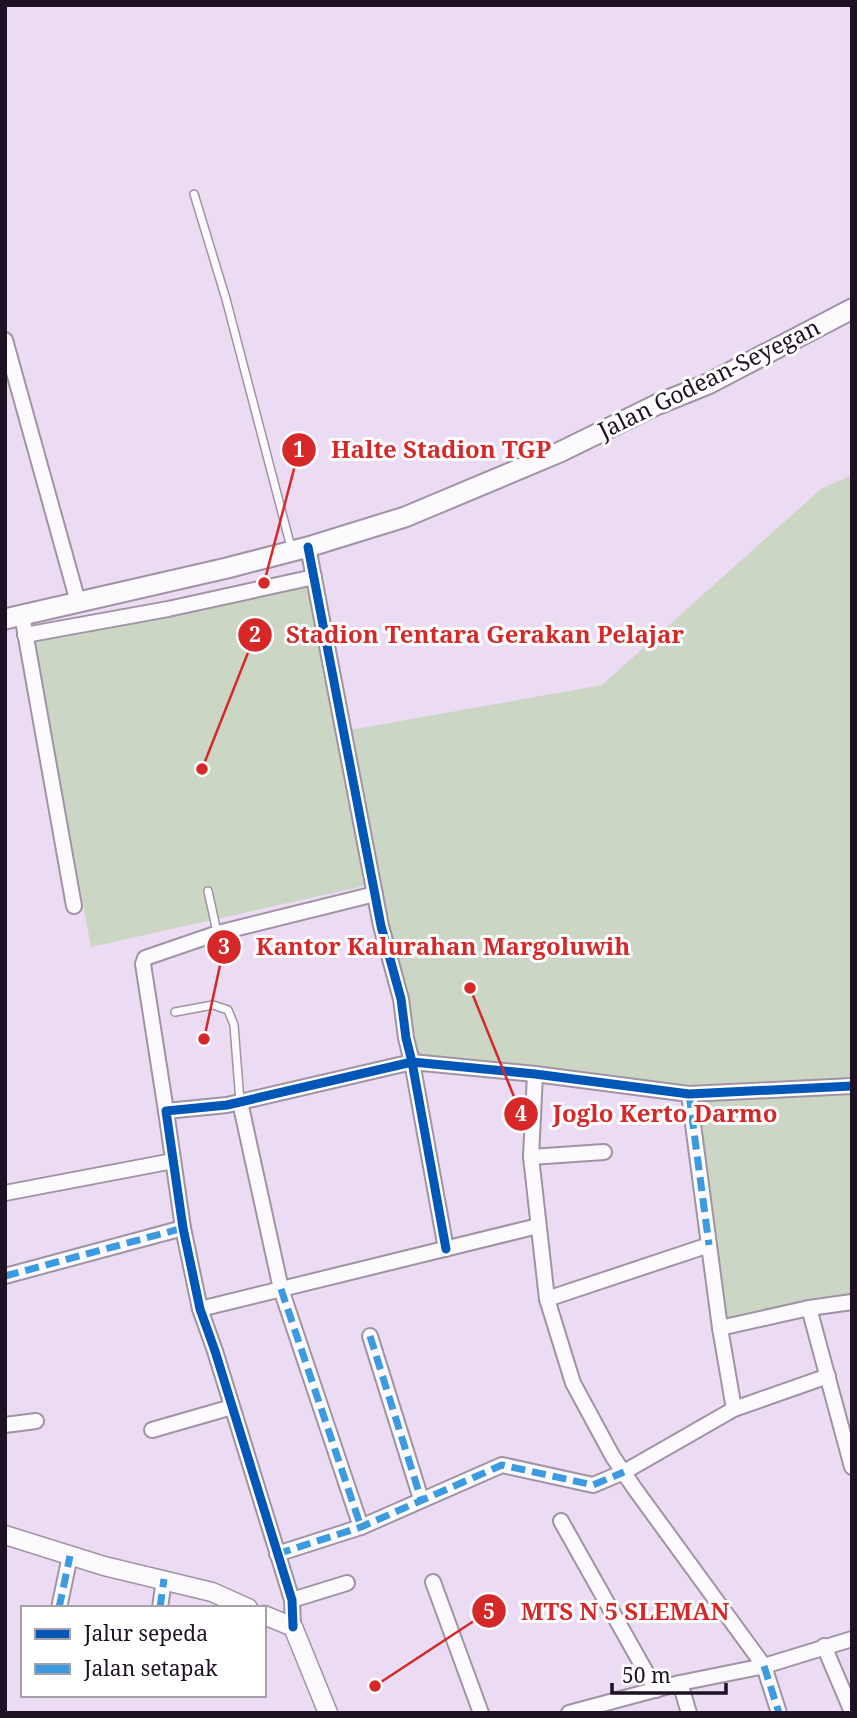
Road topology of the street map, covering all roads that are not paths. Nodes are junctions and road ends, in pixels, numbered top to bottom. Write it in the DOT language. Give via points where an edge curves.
graph roads {
  1 [pos="194,194"];
  2 [pos="852,309"];
  3 [pos="5,340"];
  4 [pos="300,549"];
  5 [pos="314,577"];
  6 [pos="78,602"];
  7 [pos="13,617"];
  8 [pos="25,635"];
  9 [pos="208,891"];
  10 [pos="375,894"];
  11 [pos="74,906"];
  12 [pos="218,933"];
  13 [pos="174,1012"];
  14 [pos="412,1062"];
  15 [pos="535,1074"];
  16 [pos="852,1086"];
  17 [pos="689,1094"];
  18 [pos="240,1102"];
  19 [pos="166,1111"];
  20 [pos="604,1152"];
  21 [pos="531,1157"];
  22 [pos="173,1161"];
  23 [pos="5,1193"];
  24 [pos="538,1226"];
  25 [pos="183,1228"];
  26 [pos="709,1245"];
  27 [pos="446,1249"];
  28 [pos="5,1276"];
  29 [pos="281,1289"];
  30 [pos="547,1300"];
  31 [pos="852,1302"];
  32 [pos="809,1308"];
  33 [pos="200,1309"];
  34 [pos="720,1328"];
  35 [pos="370,1336"];
  36 [pos="828,1376"];
  37 [pos="232,1407"];
  38 [pos="734,1409"];
  39 [pos="36,1420"];
  40 [pos="5,1425"];
  41 [pos="152,1430"];
  42 [pos="852,1467"];
  43 [pos="624,1472"];
  44 [pos="421,1499"];
  45 [pos="561,1521"];
  46 [pos="361,1527"];
  47 [pos="5,1535"];
  48 [pos="277,1554"];
  49 [pos="70,1556"];
  50 [pos="164,1579"];
  51 [pos="433,1582"];
  52 [pos="347,1583"];
  53 [pos="292,1600"];
  54 [pos="59,1606"];
  55 [pos="160,1606"];
  56 [pos="244,1606"];
  57 [pos="266,1616"];
  58 [pos="293,1627"];
  59 [pos="852,1639"];
  60 [pos="824,1647"];
  61 [pos="764,1666"];
  62 [pos="680,1683"];
  63 [pos="656,1690"];
  64 [pos="852,1712"];
  65 [pos="328,1713"];
  66 [pos="481,1713"];
  67 [pos="569,1713"];
  68 [pos="689,1713"];
  69 [pos="779,1713"];
  1 -- 4 [label="lane"];
  2 -- 4 [label="main road, Jalan Godean-Seyegan" via="708,384 560,452 405,517"];
  3 -- 6 [label="street"];
  4 -- 5 [label="street"];
  4 -- 6 [label="main road, Jalan Godean-Seyegan"];
  5 -- 8 [label="street"];
  5 -- 10 [label="street"];
  6 -- 7 [label="main road, Jalan Godean-Seyegan"];
  7 -- 8 [label="street"];
  8 -- 11 [label="street"];
  9 -- 12 [label="lane"];
  10 -- 12 [label="street"];
  10 -- 14 [label="street"];
  12 -- 19 [label="street" via="150,955 143,964"];
  13 -- 18 [label="lane" via="213,1005 228,1010 234,1025"];
  14 -- 15 [label="street"];
  14 -- 18 [label="street"];
  14 -- 27 [label="street"];
  15 -- 17 [label="street"];
  15 -- 21 [label="street"];
  16 -- 17 [label="street"];
  17 -- 26 [label="street"];
  18 -- 19 [label="street"];
  18 -- 29 [label="street"];
  19 -- 22 [label="street"];
  20 -- 21 [label="street"];
  21 -- 24 [label="street"];
  22 -- 23 [label="street"];
  22 -- 25 [label="street"];
  24 -- 27 [label="street"];
  24 -- 30 [label="street"];
  25 -- 28 [label="street"];
  25 -- 33 [label="street"];
  26 -- 30 [label="street"];
  26 -- 34 [label="street"];
  27 -- 29 [label="street"];
  29 -- 33 [label="street"];
  29 -- 46 [label="street"];
  30 -- 43 [label="street" via="573,1383"];
  31 -- 32 [label="street"];
  32 -- 34 [label="street"];
  32 -- 36 [label="street"];
  33 -- 37 [label="street"];
  34 -- 38 [label="street"];
  35 -- 44 [label="street"];
  36 -- 38 [label="street"];
  36 -- 42 [label="street"];
  37 -- 41 [label="street"];
  37 -- 48 [label="street"];
  38 -- 43 [label="street"];
  39 -- 40 [label="street"];
  43 -- 44 [label="street" via="593,1485 502,1465"];
  43 -- 61 [label="street"];
  44 -- 46 [label="street"];
  45 -- 63 [label="street"];
  46 -- 48 [label="street"];
  47 -- 49 [label="street"];
  48 -- 53 [label="street"];
  49 -- 50 [label="street"];
  49 -- 54 [label="street"];
  50 -- 55 [label="street"];
  50 -- 56 [label="street"];
  51 -- 66 [label="street"];
  52 -- 53 [label="street"];
  53 -- 58 [label="street"];
  57 -- 58 [label="street"];
  58 -- 65 [label="street"];
  59 -- 60 [label="street"];
  60 -- 61 [label="street"];
  60 -- 64 [label="street"];
  61 -- 62 [label="street"];
  61 -- 69 [label="street"];
  62 -- 63 [label="street"];
  62 -- 68 [label="street"];
  63 -- 67 [label="street"];
}
